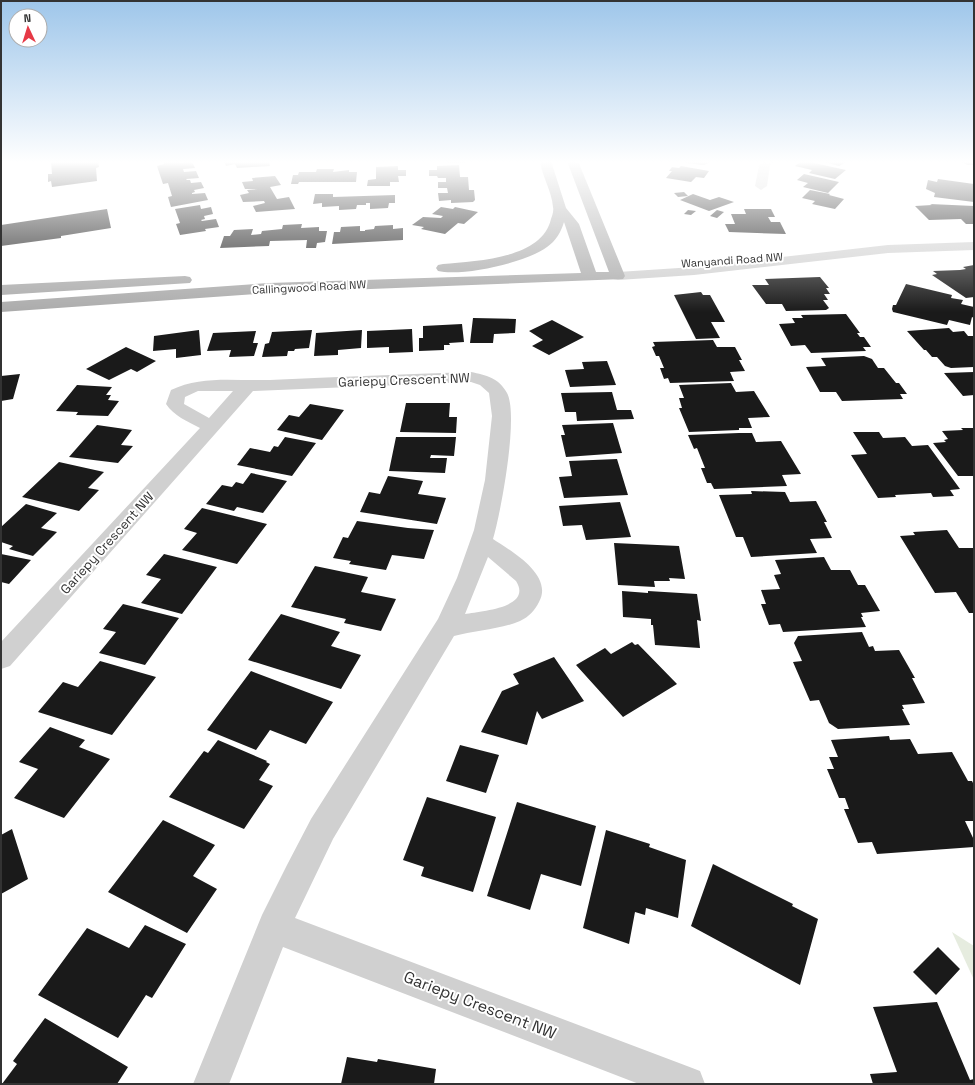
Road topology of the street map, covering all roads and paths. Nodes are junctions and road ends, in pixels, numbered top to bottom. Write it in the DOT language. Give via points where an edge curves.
graph roads {
  1 [pos="559,212"];
  2 [pos="563,212"];
  3 [pos="593,212"];
  4 [pos="974,246"];
  5 [pos="406,271"];
  6 [pos="616,271"];
  7 [pos="588,272"];
  8 [pos="1,290"];
  9 [pos="1,306"];
  10 [pos="248,386"];
  11 [pos="212,427"];
  12 [pos="482,542"];
  13 [pos="445,628"];
  14 [pos="1,659"];
  15 [pos="274,927"];
  16 [pos="211,1084"];
  17 [pos="687,1084"];
  1 -- 5 [label="main road" via="553,233 543,243 522,254 466,267"];
  2 -- 7 [label="main road" via="572,224"];
  3 -- 6 [label="main road"];
  4 -- 6 [label="street, Wanyandi Road NW" via="849,253 694,271"];
  5 -- 7 [label="main road, Callingwood Road NW"];
  5 -- 8 [label="main road, Callingwood Road NW"];
  6 -- 7 [label="main road, Callingwood Road NW"];
  7 -- 9 [label="main road, Callingwood Road NW" via="269,288"];
  10 -- 11 [label="street, Gariepy Crescent NW"];
  10 -- 11 [label="street, Gariepy Crescent NW" via="198,386 178,394 175,404 179,409"];
  10 -- 12 [label="street, Gariepy Crescent NW" via="461,377 482,379 491,384 499,394 500,400 500,440 496,479"];
  11 -- 14 [label="street, Gariepy Crescent NW"];
  12 -- 13 [label="street, Gariepy Crescent NW" via="462,597"];
  12 -- 13 [label="street" via="528,577 532,591 528,602 512,614"];
  13 -- 15 [label="street, Gariepy Crescent NW" via="322,829"];
  15 -- 16 [label="street, Gariepy Crescent NW"];
  15 -- 17 [label="street, Gariepy Crescent NW"];
}
